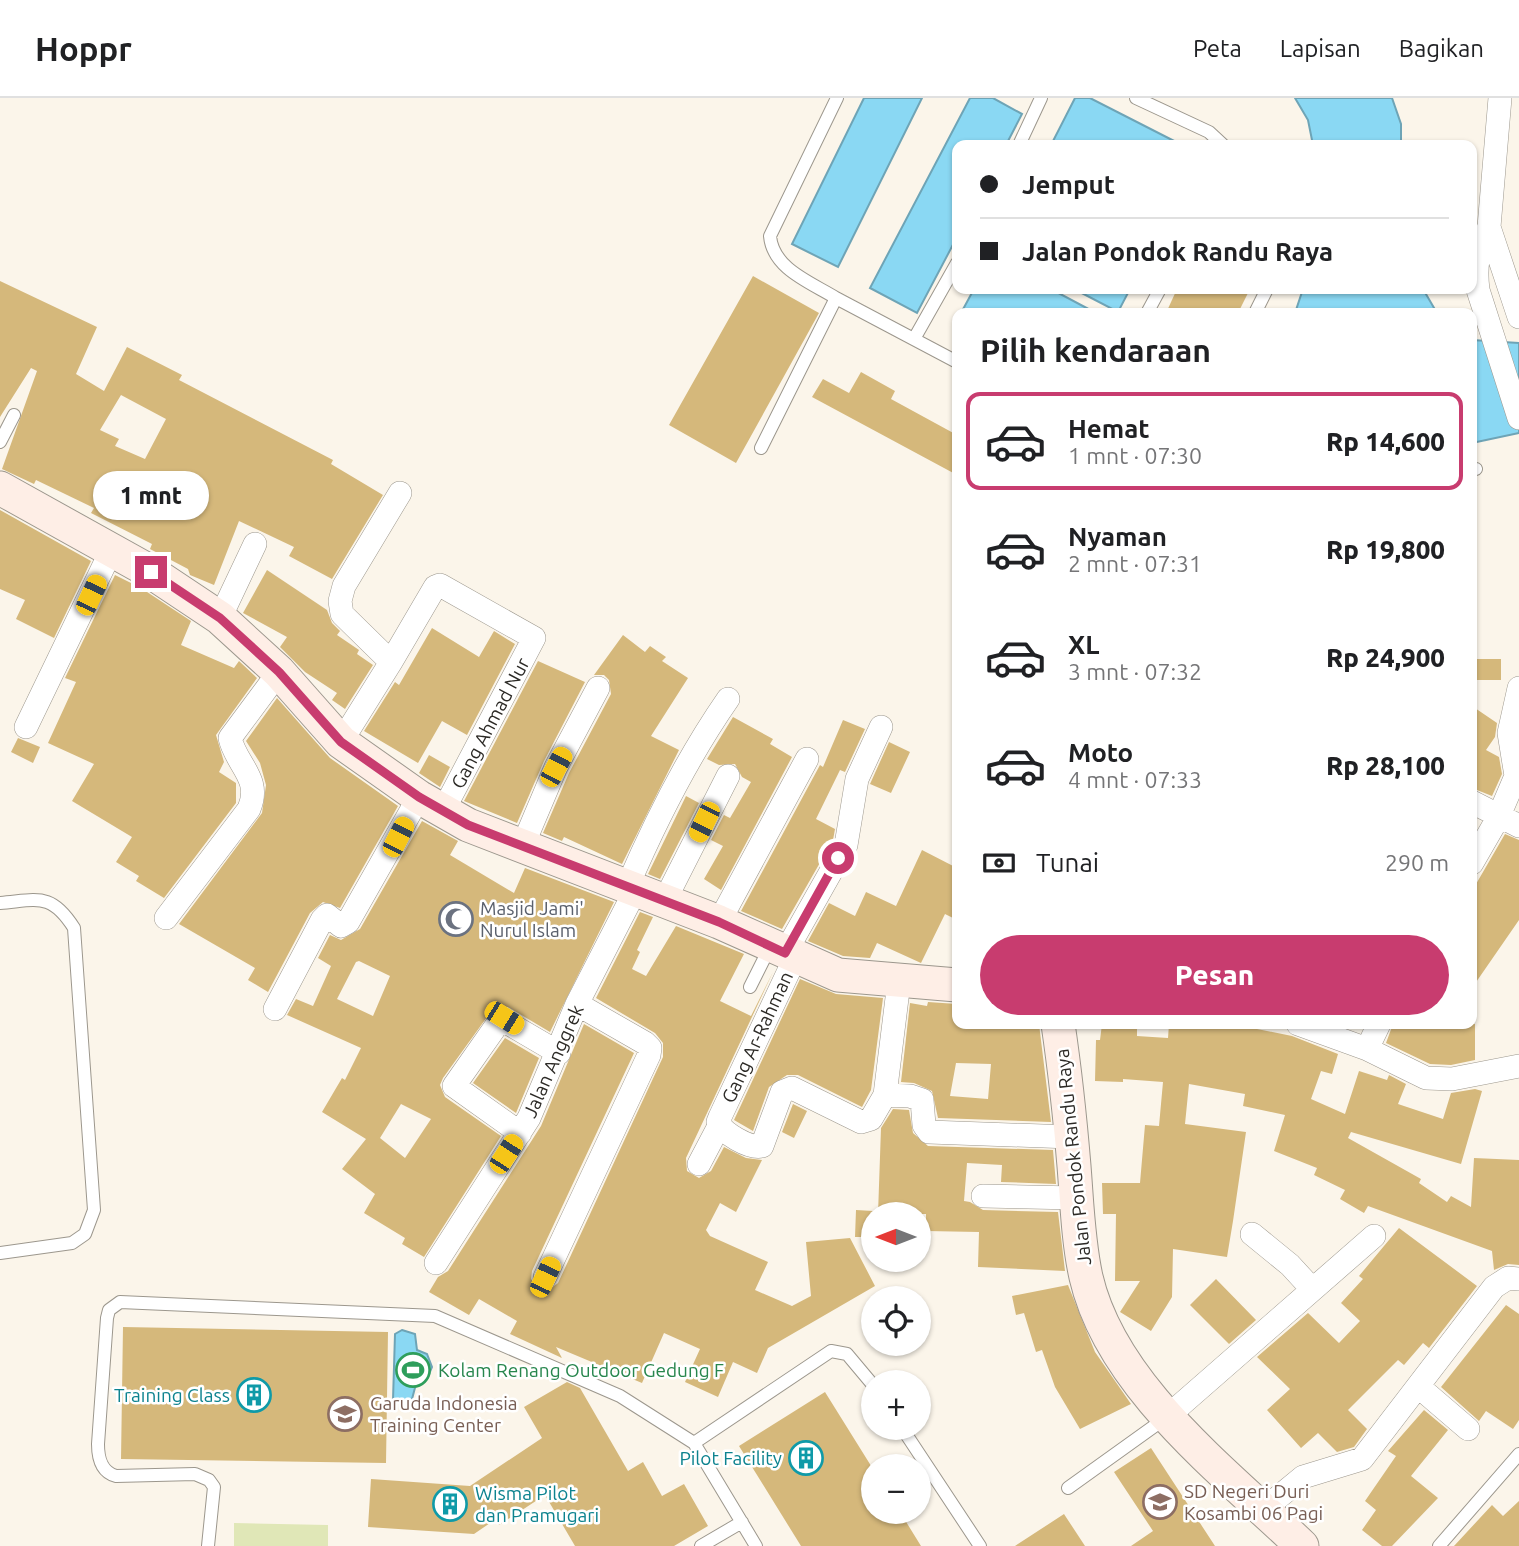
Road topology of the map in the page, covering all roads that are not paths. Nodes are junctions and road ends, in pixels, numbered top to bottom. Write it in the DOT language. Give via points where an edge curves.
graph roads {
  1 [pos="837,98"];
  2 [pos="1041,98"];
  3 [pos="1136,98"];
  4 [pos="1500,98"];
  5 [pos="1021,140"];
  6 [pos="1218,140"];
  7 [pos="1489,228"];
  8 [pos="952,272"];
  9 [pos="836,298"];
  10 [pos="1519,317"];
  11 [pos="914,339"];
  12 [pos="952,359"];
  13 [pos="14,415"];
  14 [pos="1519,418"];
  15 [pos="0,442"];
  16 [pos="761,448"];
  17 [pos="0,488"];
  18 [pos="400,493"];
  19 [pos="255,544"];
  20 [pos="112,549"];
  21 [pos="220,618"];
  22 [pos="391,662"];
  23 [pos="279,672"];
  24 [pos="598,688"];
  25 [pos="1519,688"];
  26 [pos="728,699"];
  27 [pos="26,727"];
  28 [pos="881,727"];
  29 [pos="341,742"];
  30 [pos="807,760"];
  31 [pos="728,776"];
  32 [pos="431,804"];
  33 [pos="1477,805"];
  34 [pos="1508,822"];
  35 [pos="523,845"];
  36 [pos="1477,857"];
  37 [pos="643,892"];
  38 [pos="0,903"];
  39 [pos="166,918"];
  40 [pos="719,922"];
  41 [pos="783,952"];
  42 [pos="899,982"];
  43 [pos="952,985"];
  44 [pos="750,987"];
  45 [pos="577,1004"];
  46 [pos="275,1009"];
  47 [pos="1059,1029"];
  48 [pos="1311,1029"];
  49 [pos="1376,1029"];
  50 [pos="1367,1049"];
  51 [pos="559,1053"];
  52 [pos="1519,1066"];
  53 [pos="885,1096"];
  54 [pos="719,1121"];
  55 [pos="520,1133"];
  56 [pos="1072,1137"];
  57 [pos="699,1164"];
  58 [pos="984,1196"];
  59 [pos="1076,1198"];
  60 [pos="1252,1234"];
  61 [pos="1374,1236"];
  62 [pos="0,1253"];
  63 [pos="436,1263"];
  64 [pos="545,1277"];
  65 [pos="1519,1279"];
  66 [pos="1312,1289"];
  67 [pos="861,1370"];
  68 [pos="1419,1387"];
  69 [pos="1168,1416"];
  70 [pos="1468,1429"];
  71 [pos="910,1440"];
  72 [pos="694,1443"];
  73 [pos="1519,1454"];
  74 [pos="1068,1488"];
  75 [pos="1264,1509"];
  76 [pos="742,1522"];
  77 [pos="208,1546"];
  78 [pos="701,1546"];
  79 [pos="757,1546"];
  80 [pos="980,1546"];
  81 [pos="1302,1546"];
  82 [pos="1439,1546"];
  1 -- 9 [label="lane" via="770,236 771,251 779,263"];
  2 -- 5 [label="lane"];
  3 -- 6 [label="lane"];
  4 -- 7 [label="street"];
  7 -- 10 [label="street"];
  7 -- 14 [label="street" via="1478,256 1478,290"];
  8 -- 11 [label="lane"];
  9 -- 11 [label="lane"];
  9 -- 16 [label="lane"];
  11 -- 12 [label="lane"];
  13 -- 15 [label="lane"];
  17 -- 20 [label="main road"];
  18 -- 22 [label="street" via="344,586 340,601 342,614 351,625"];
  19 -- 21 [label="street"];
  20 -- 21 [label="main road"];
  20 -- 27 [label="street"];
  21 -- 23 [label="main road"];
  22 -- 29 [label="street"];
  22 -- 32 [label="street, Gang Ahmad Nur" via="440,585 533,635"];
  23 -- 29 [label="main road"];
  23 -- 39 [label="street" via="230,738 251,776 249,809"];
  24 -- 35 [label="street" via="556,767"];
  25 -- 34 [label="street" via="1509,733 1516,776"];
  26 -- 37 [label="street, Jalan Anggrek" via="698,742 657,817"];
  28 -- 41 [label="street, Gang Ar-Rahman" via="857,779 846,845"];
  29 -- 32 [label="main road"];
  30 -- 40 [label="street"];
  31 -- 37 [label="street"];
  32 -- 35 [label="main road" via="468,825"];
  32 -- 46 [label="street, Gang Ahmad Nur" via="348,922 341,926 324,916"];
  33 -- 34 [label="street"];
  34 -- 36 [label="street"];
  35 -- 37 [label="main road"];
  37 -- 40 [label="main road"];
  37 -- 45 [label="street, Jalan Anggrek"];
  38 -- 62 [label="lane" via="43,899 62,909 74,928 94,1210 85,1234 72,1243"];
  40 -- 41 [label="main road"];
  41 -- 42 [label="main road" via="838,975"];
  41 -- 44 [label="lane"];
  41 -- 54 [label="street, Gang Ar-Rahman"];
  42 -- 43 [label="main road"];
  42 -- 53 [label="street"];
  45 -- 51 [label="street, Jalan Anggrek"];
  45 -- 64 [label="street" via="650,1048"];
  47 -- 56 [label="main road, Jalan Pondok Randu Raya"];
  48 -- 50 [label="street"];
  49 -- 50 [label="street"];
  50 -- 52 [label="street" via="1426,1078 1452,1079"];
  51 -- 55 [label="street, Jalan Anggrek"];
  51 -- 55 [label="street" via="501,1018 454,1086"];
  53 -- 54 [label="street" via="871,1119 861,1122 792,1088 785,1089 765,1140 757,1148"];
  53 -- 56 [label="street" via="920,1098 929,1132"];
  54 -- 57 [label="street, Gang Ar-Rahman"];
  55 -- 63 [label="street, Jalan Anggrek"];
  56 -- 59 [label="main road, Jalan Pondok Randu Raya"];
  58 -- 59 [label="street"];
  59 -- 69 [label="main road, Jalan Pondok Randu Raya" via="1086,1278 1095,1307 1114,1345"];
  60 -- 66 [label="street"];
  61 -- 66 [label="street"];
  65 -- 68 [label="street" via="1500,1280"];
  66 -- 69 [label="street"];
  67 -- 72 [label="lane" via="848,1354 831,1351"];
  68 -- 70 [label="street"];
  68 -- 75 [label="street" via="1362,1460 1303,1477"];
  69 -- 74 [label="lane"];
  69 -- 75 [label="main road, Jalan Pondok Randu Raya"];
  71 -- 80 [label="lane"];
  72 -- 76 [label="lane"];
  72 -- 77 [label="lane" via="620,1396 435,1316 120,1302 107,1318 100,1462 116,1476 195,1474 209,1480 214,1487"];
  73 -- 82 [label="lane"];
  75 -- 81 [label="main road, Jalan Pondok Randu Raya"];
  76 -- 78 [label="lane"];
  76 -- 79 [label="lane"];
}
